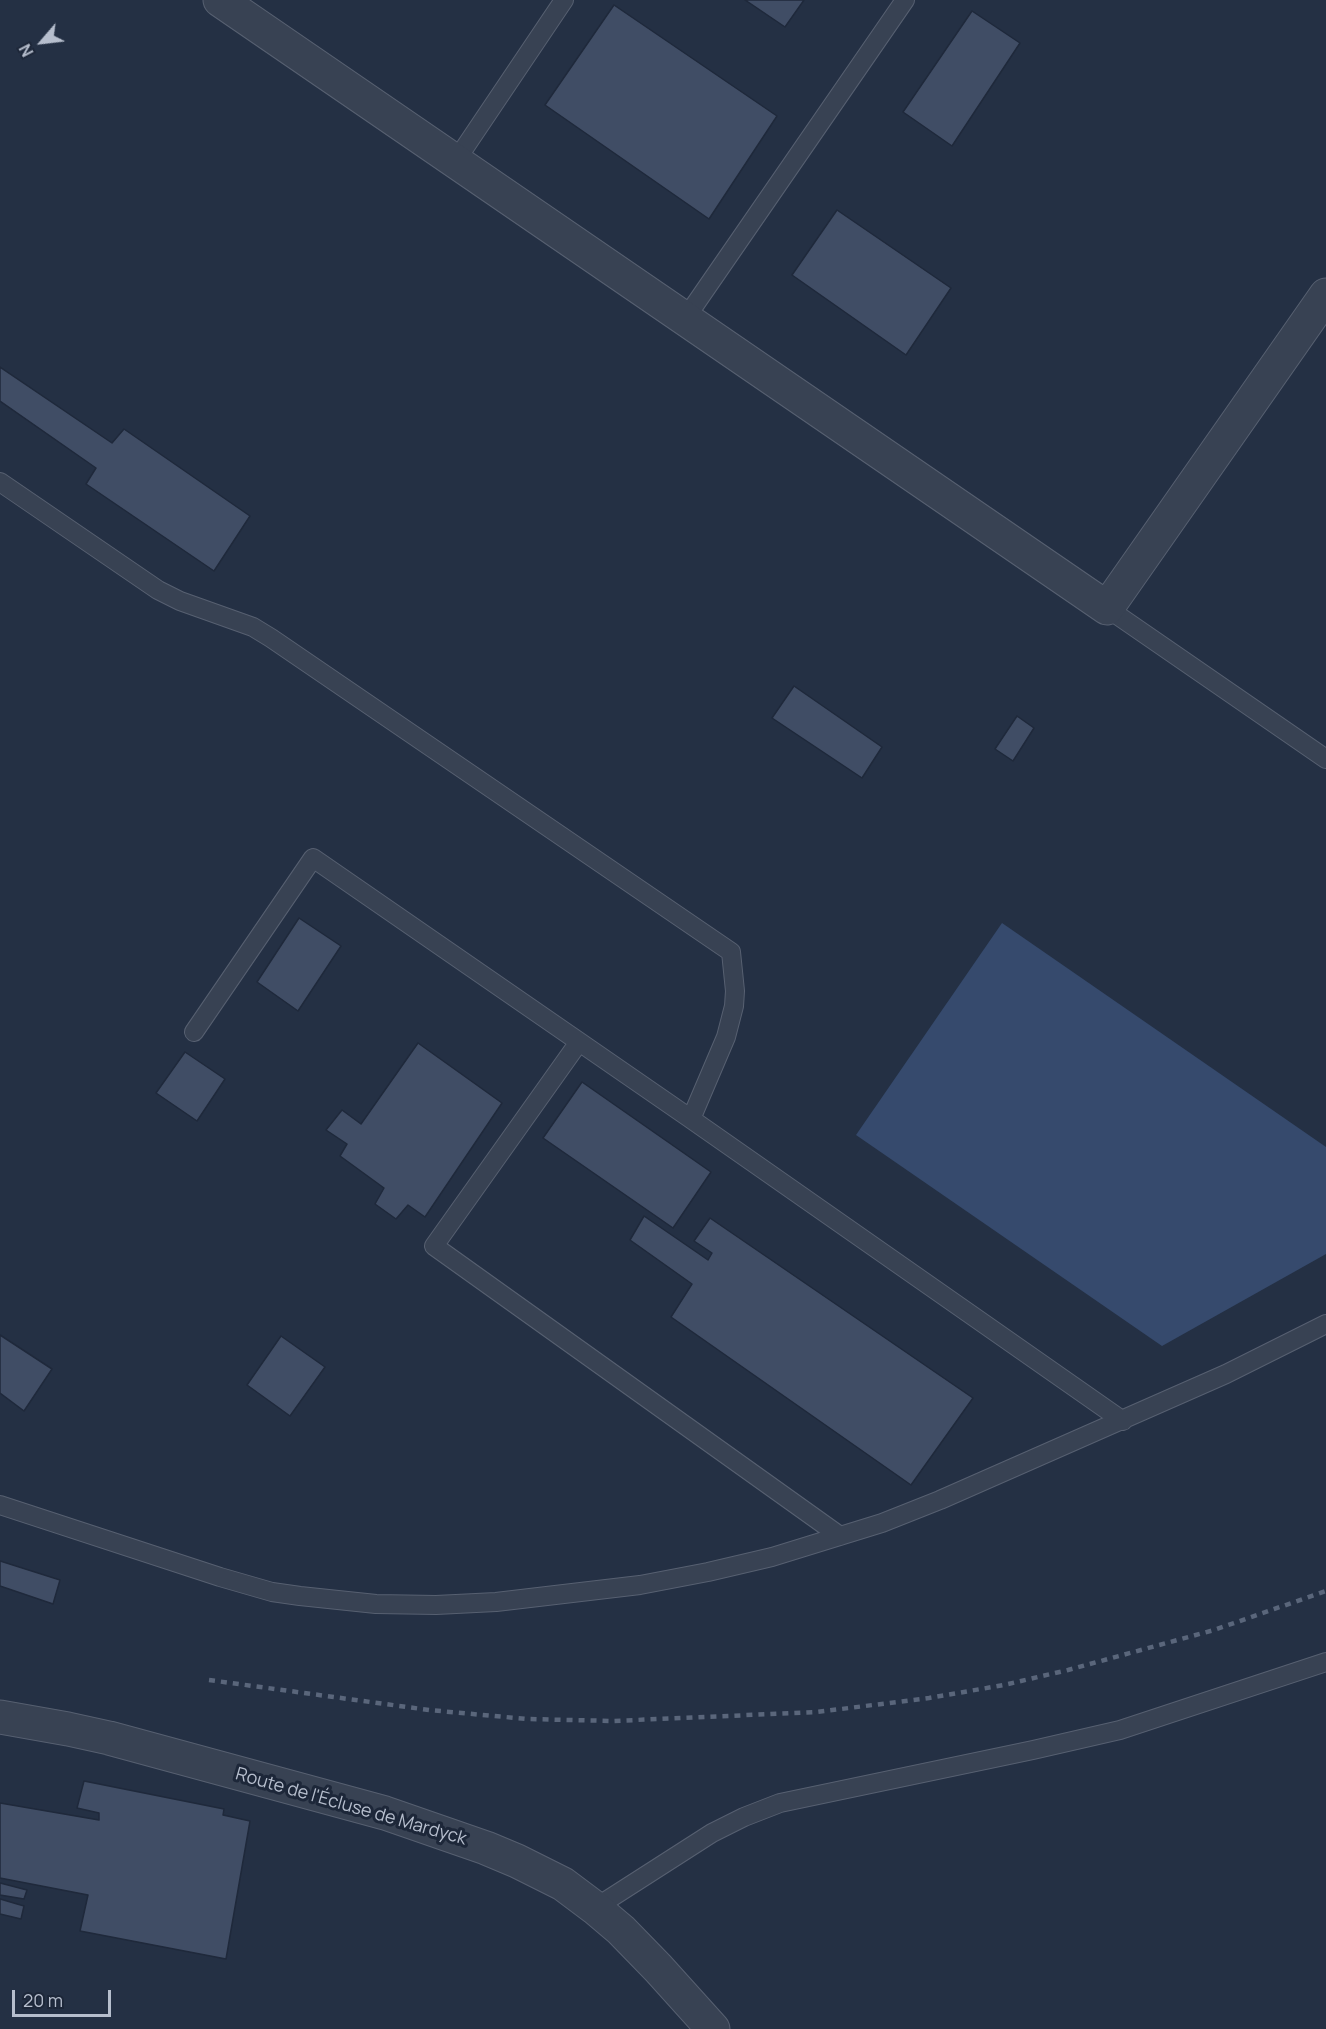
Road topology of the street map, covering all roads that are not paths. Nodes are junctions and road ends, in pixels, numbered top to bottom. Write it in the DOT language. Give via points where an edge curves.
graph roads {
  1 [pos="220,0"];
  2 [pos="564,0"];
  3 [pos="905,0"];
  4 [pos="455,162"];
  5 [pos="1326,295"];
  6 [pos="685,319"];
  7 [pos="0,483"];
  8 [pos="1107,608"];
  9 [pos="1326,759"];
  10 [pos="194,1032"];
  11 [pos="579,1042"];
  12 [pos="691,1119"];
  13 [pos="1326,1324"];
  14 [pos="1123,1421"];
  15 [pos="0,1505"];
  16 [pos="840,1536"];
  17 [pos="1326,1662"];
  18 [pos="0,1717"];
  19 [pos="595,1908"];
  20 [pos="713,2029"];
  1 -- 4 [label="street"];
  2 -- 4 [label="lane"];
  3 -- 6 [label="lane"];
  4 -- 6 [label="street"];
  5 -- 8 [label="street"];
  6 -- 8 [label="street"];
  7 -- 12 [label="lane" via="158,590 253,627 271,638 732,952 734,1006 726,1037"];
  8 -- 9 [label="lane"];
  10 -- 11 [label="lane" via="313,858"];
  11 -- 12 [label="lane"];
  11 -- 16 [label="lane" via="434,1246"];
  12 -- 14 [label="lane"];
  13 -- 14 [label="lane"];
  14 -- 16 [label="lane" via="969,1489"];
  15 -- 16 [label="lane" via="272,1592 405,1605 496,1602 640,1585 740,1565"];
  17 -- 19 [label="lane" via="1120,1730 780,1803 712,1833"];
  18 -- 19 [label="street, Route de l'Écluse de Mardyck" via="109,1738 386,1813 517,1861 563,1884"];
  19 -- 20 [label="street, Route de l'Écluse de Mardyck" via="621,1930"];
}
